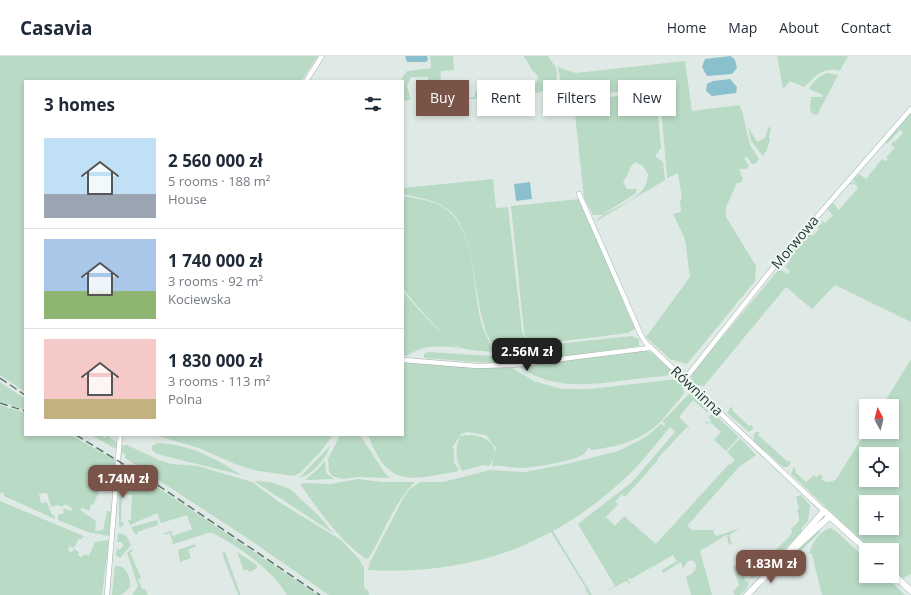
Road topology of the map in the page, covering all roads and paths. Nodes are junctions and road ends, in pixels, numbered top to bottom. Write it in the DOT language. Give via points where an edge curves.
graph roads {
  1 [pos="322,56"];
  2 [pos="307,80"];
  3 [pos="911,109"];
  4 [pos="579,194"];
  5 [pos="649,348"];
  6 [pos="404,360"];
  7 [pos="685,380"];
  8 [pos="120,436"];
  9 [pos="824,510"];
  10 [pos="830,516"];
  11 [pos="859,543"];
  12 [pos="781,560"];
  13 [pos="899,580"];
  14 [pos="911,591"];
  15 [pos="107,595"];
  16 [pos="747,595"];
  1 -- 2 [label="street"];
  3 -- 7 [label="street, Morwowa" via="781,258"];
  4 -- 5 [label="street, Równinna"];
  5 -- 6 [label="street" via="514,365 477,366"];
  5 -- 7 [label="street, Równinna"];
  7 -- 9 [label="street, Równinna"];
  8 -- 15 [label="street"];
  9 -- 10 [label="street, Równinna"];
  9 -- 12 [label="street"];
  10 -- 11 [label="street, Równinna"];
  10 -- 12 [label="street"];
  12 -- 16 [label="street"];
  13 -- 14 [label="street"];
}
